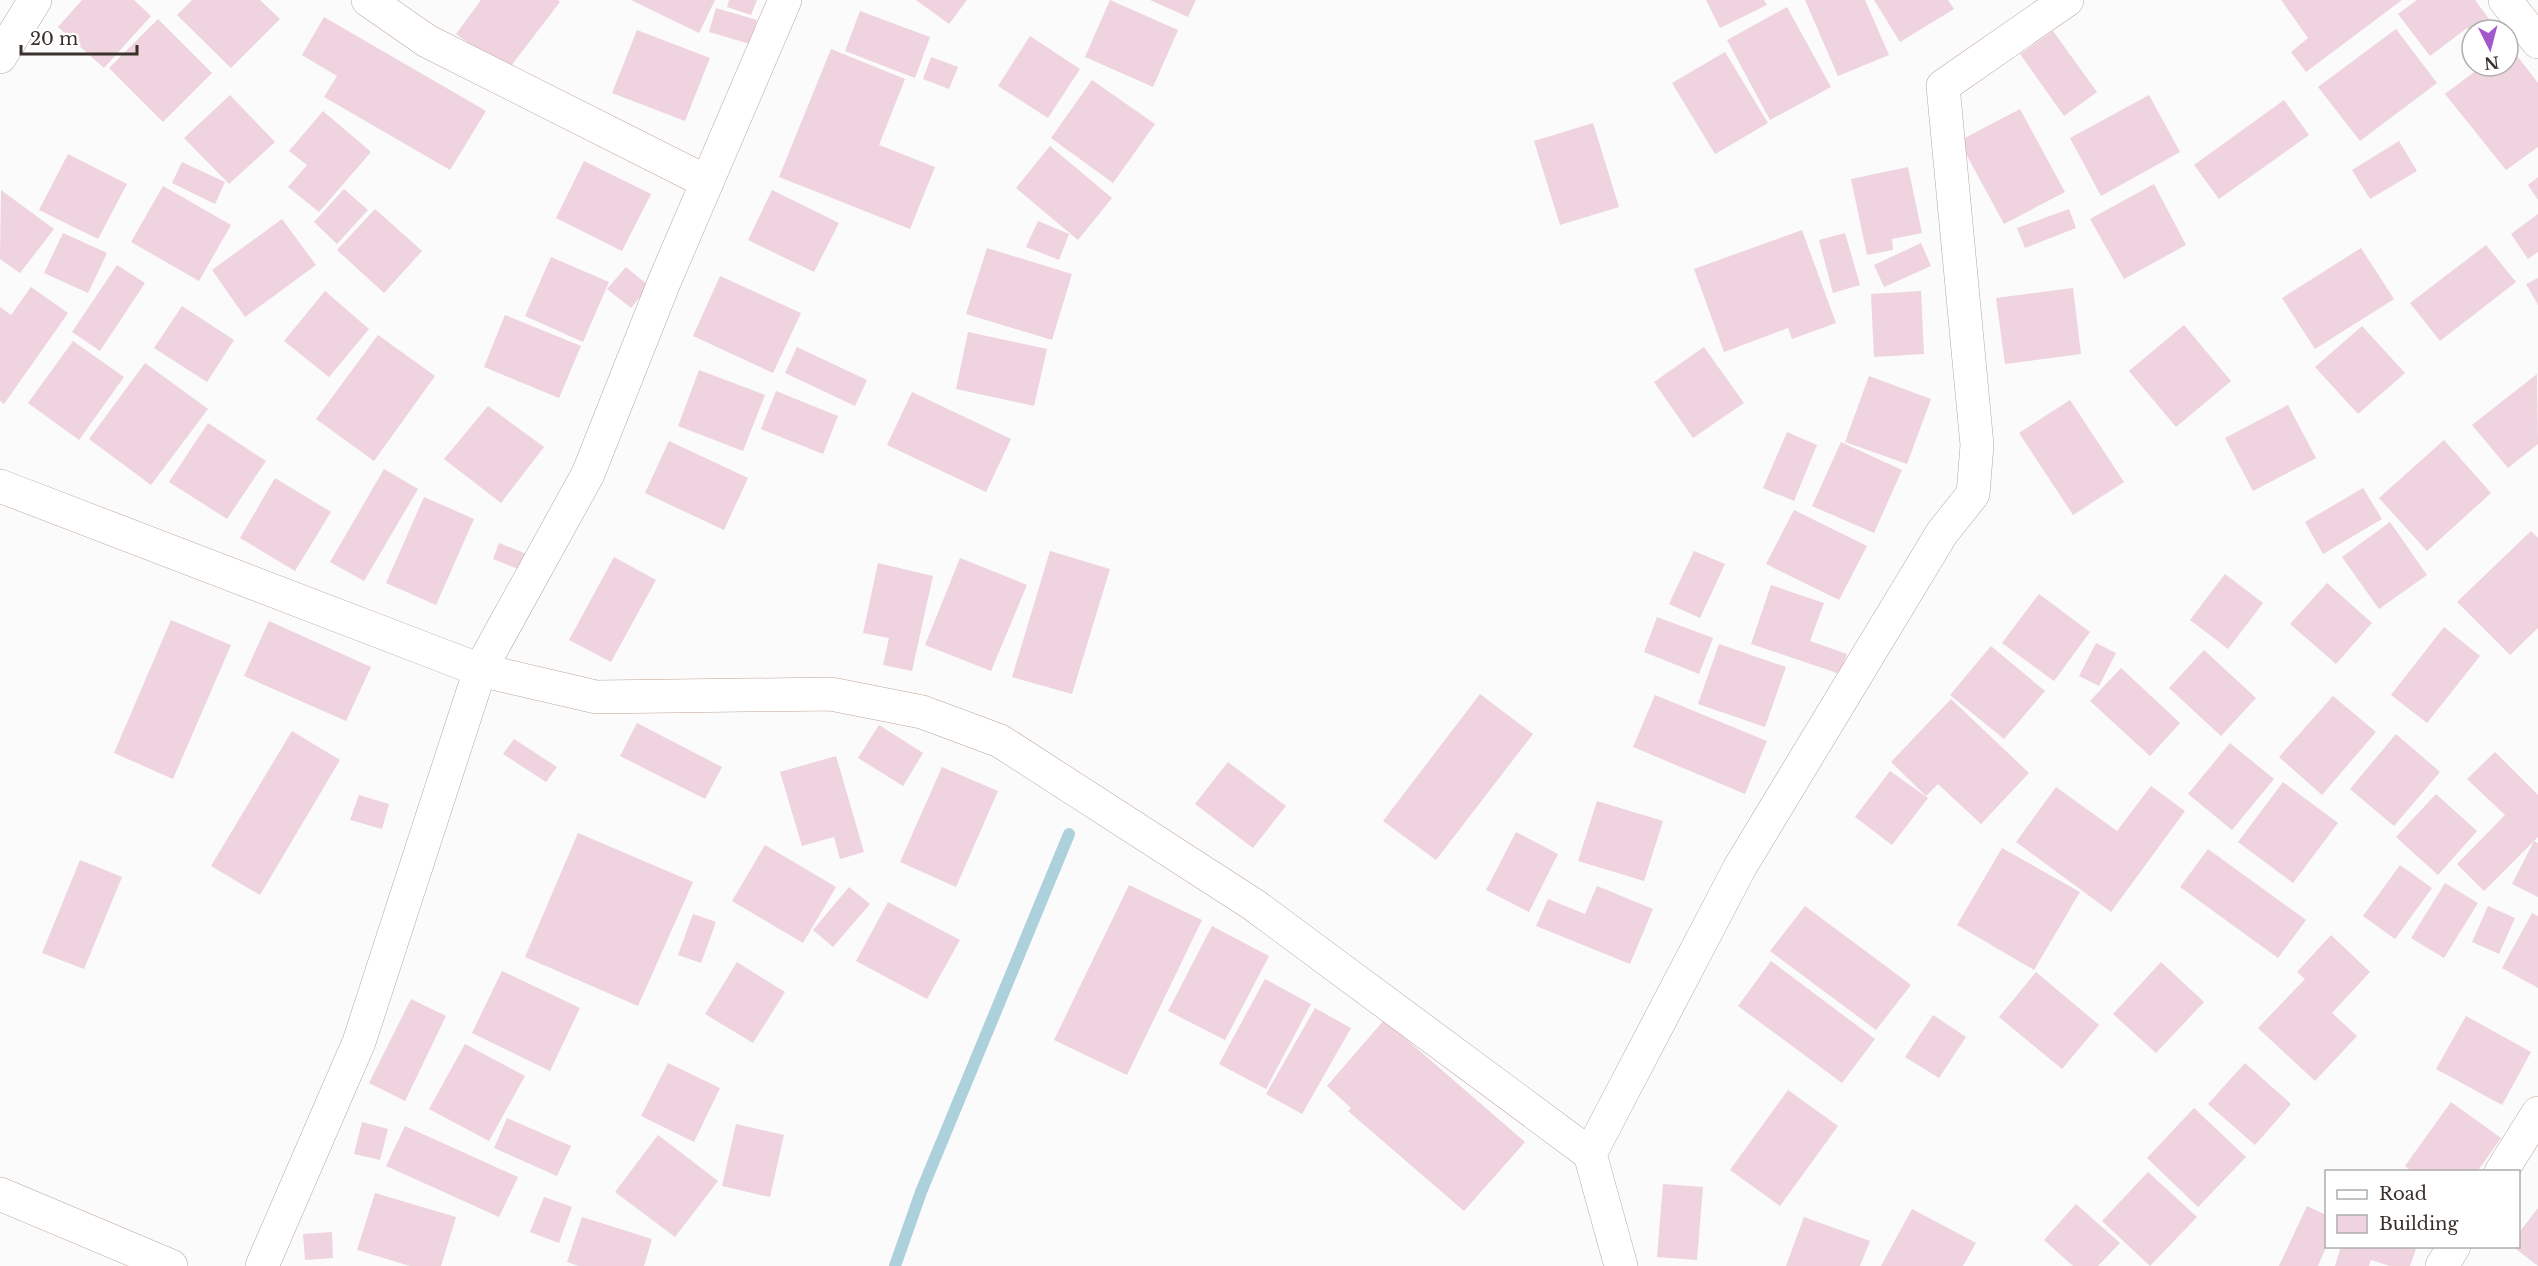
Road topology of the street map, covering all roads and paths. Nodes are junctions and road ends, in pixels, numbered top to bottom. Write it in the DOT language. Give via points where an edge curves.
graph roads {
  1 [pos="35,0"];
  2 [pos="368,0"];
  3 [pos="785,0"];
  4 [pos="2067,0"];
  5 [pos="2505,0"];
  6 [pos="2538,42"];
  7 [pos="0,57"];
  8 [pos="707,182"];
  9 [pos="0,486"];
  10 [pos="480,670"];
  11 [pos="2538,1113"];
  12 [pos="1590,1154"];
  13 [pos="2502,1170"];
  14 [pos="0,1194"];
  15 [pos="2453,1248"];
  16 [pos="171,1266"];
  17 [pos="262,1266"];
  18 [pos="1621,1266"];
  19 [pos="2442,1266"];
  1 -- 7 [label="street"];
  2 -- 8 [label="street" via="427,41"];
  3 -- 8 [label="street"];
  4 -- 12 [label="street" via="1943,86 1977,446 1973,494 1942,533 1740,867"];
  5 -- 6 [label="street"];
  8 -- 10 [label="street" via="588,474"];
  9 -- 10 [label="street"];
  10 -- 12 [label="street" via="596,697 831,694 922,711 1000,741 1254,905"];
  10 -- 17 [label="street" via="359,1042"];
  11 -- 13 [label="street"];
  12 -- 18 [label="street"];
  14 -- 16 [label="street"];
  15 -- 19 [label="street"];
}
